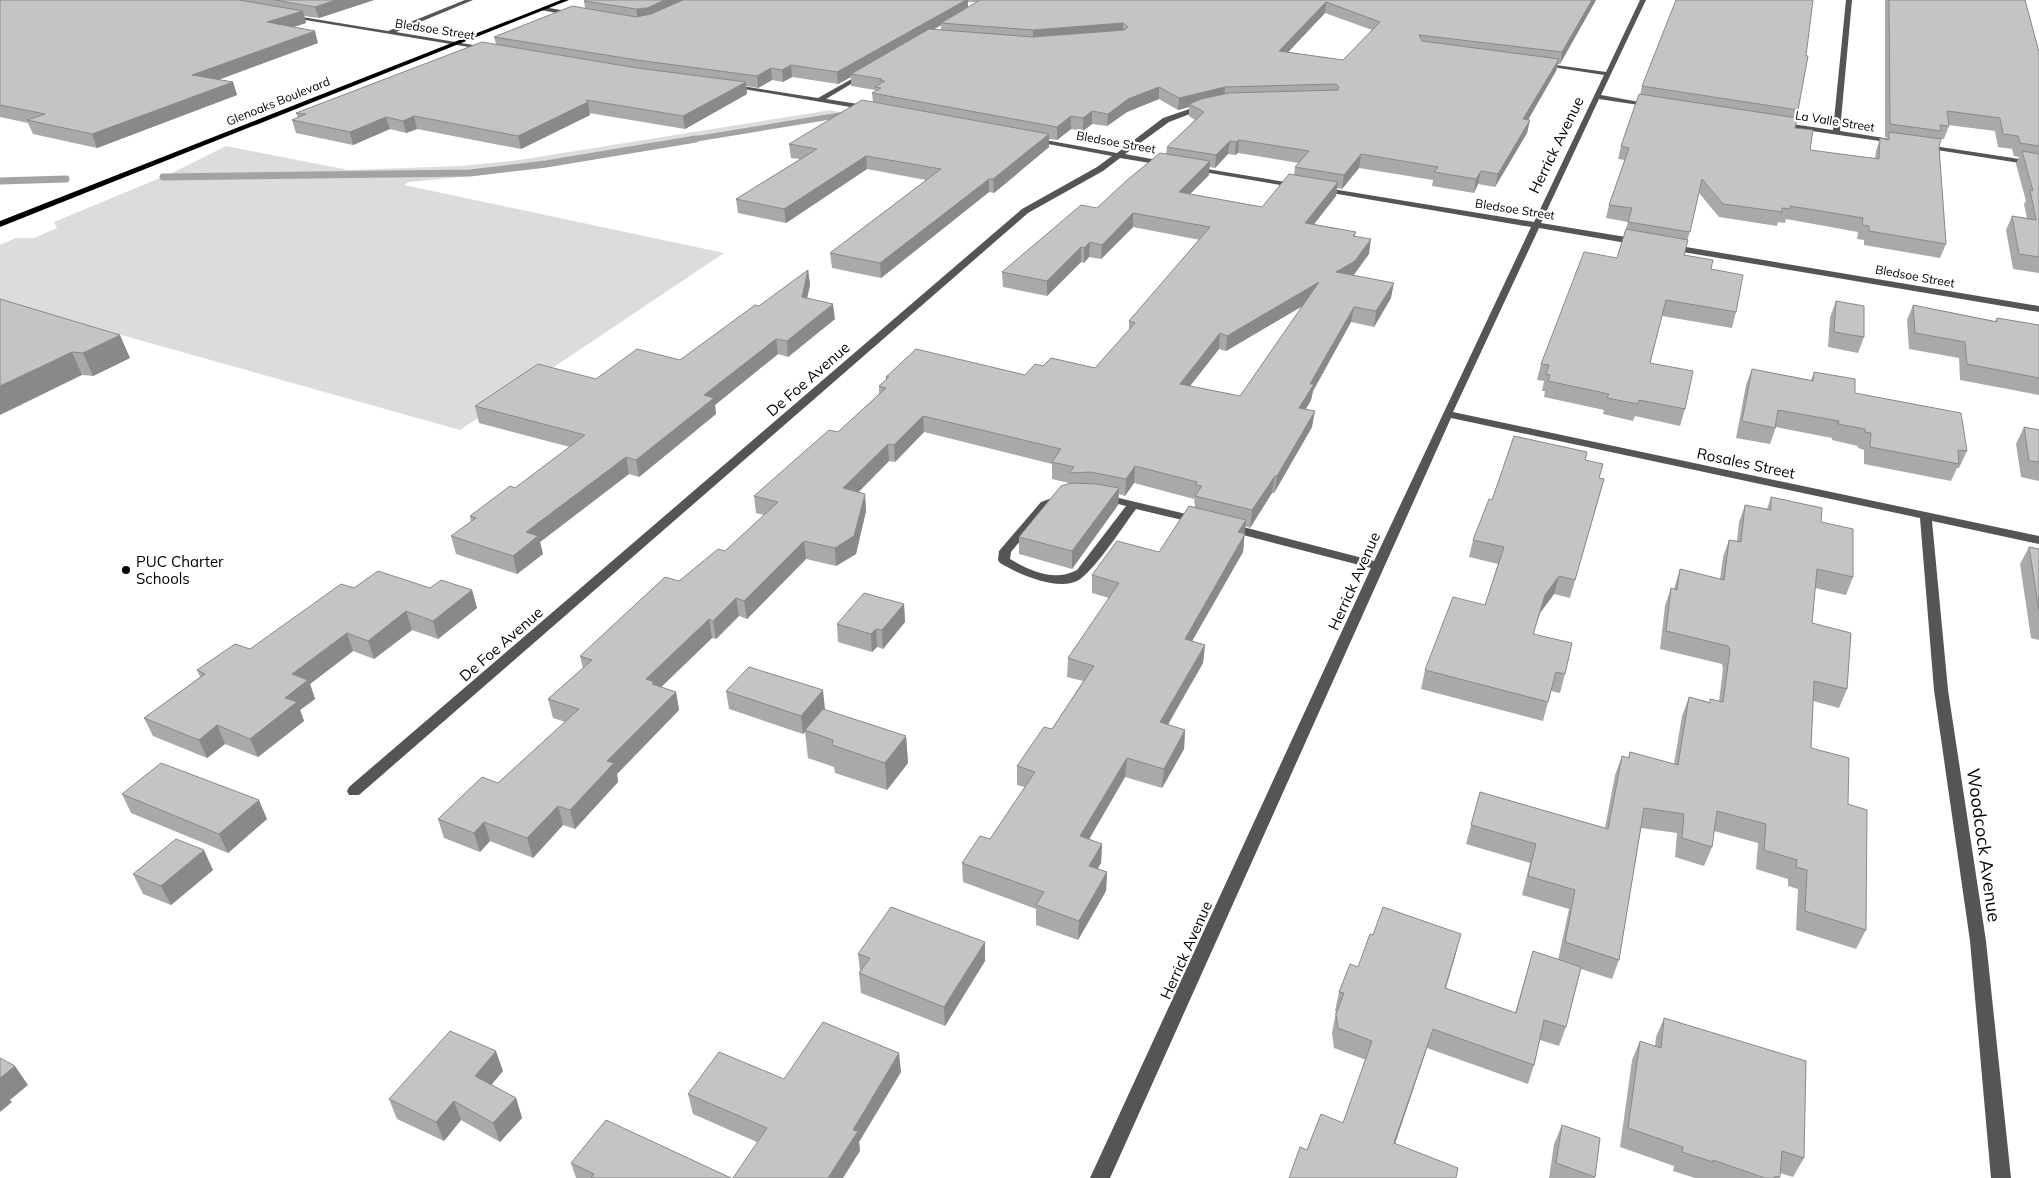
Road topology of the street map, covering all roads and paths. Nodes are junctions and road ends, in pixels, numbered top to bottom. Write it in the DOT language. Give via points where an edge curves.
graph roads {
  1 [pos="470,0"];
  2 [pos="566,0"];
  3 [pos="1643,0"];
  4 [pos="1849,0"];
  5 [pos="543,9"];
  6 [pos="280,15"];
  7 [pos="581,15"];
  8 [pos="387,33"];
  9 [pos="451,44"];
  10 [pos="489,50"];
  11 [pos="1529,64"];
  12 [pos="868,72"];
  13 [pos="1608,74"];
  14 [pos="725,86"];
  15 [pos="1598,97"];
  16 [pos="820,100"];
  17 [pos="1213,105"];
  18 [pos="1664,107"];
  19 [pos="876,110"];
  20 [pos="1769,123"];
  21 [pos="1836,133"];
  22 [pos="1021,137"];
  23 [pos="1903,143"];
  24 [pos="1913,145"];
  25 [pos="1119,156"];
  26 [pos="2039,164"];
  27 [pos="1177,166"];
  28 [pos="1186,167"];
  29 [pos="0,224"];
  30 [pos="1535,225"];
  31 [pos="1652,244"];
  32 [pos="1661,246"];
  33 [pos="2039,309"];
  34 [pos="1448,414"];
  35 [pos="1134,504"];
  36 [pos="1926,517"];
  37 [pos="2039,540"];
  38 [pos="1378,566"];
  39 [pos="354,791"];
  40 [pos="1100,1178"];
  41 [pos="2001,1178"];
  1 -- 8 [label="street"];
  2 -- 5 [label="main road, Glenoaks Boulevard"];
  3 -- 13 [label="street, Herrick Avenue"];
  4 -- 21 [label="street"];
  5 -- 7 [label="street"];
  5 -- 9 [label="main road, Glenoaks Boulevard"];
  6 -- 8 [label="street, Bledsoe Street"];
  8 -- 9 [label="street, Bledsoe Street"];
  9 -- 10 [label="street, Bledsoe Street"];
  9 -- 29 [label="main road, Glenoaks Boulevard"];
  11 -- 13 [label="street"];
  12 -- 16 [label="street"];
  13 -- 15 [label="street, Herrick Avenue"];
  14 -- 16 [label="street"];
  15 -- 18 [label="street"];
  15 -- 30 [label="street, Herrick Avenue"];
  16 -- 19 [label="street"];
  17 -- 25 [label="street, De Foe Avenue" via="1166,120"];
  20 -- 21 [label="street, La Valle Street"];
  21 -- 23 [label="street, La Valle Street"];
  22 -- 25 [label="street, Bledsoe Street"];
  24 -- 26 [label="street"];
  25 -- 27 [label="street, Bledsoe Street"];
  25 -- 39 [label="street, De Foe Avenue" via="1025,211"];
  28 -- 30 [label="street, Bledsoe Street"];
  30 -- 31 [label="street, Bledsoe Street"];
  30 -- 34 [label="street, Herrick Avenue"];
  32 -- 33 [label="street, Bledsoe Street"];
  34 -- 36 [label="street, Rosales Street"];
  34 -- 38 [label="street, Herrick Avenue"];
  35 -- 35 [label="street" via="1083,494 1070,494 1045,504 1005,551 1004,560 1015,568 1054,579 1071,579 1081,573"];
  35 -- 38 [label="street"];
  36 -- 37 [label="street, Rosales Street"];
  36 -- 41 [label="street, Woodcock Avenue" via="1941,690 1978,941"];
  38 -- 40 [label="street, Herrick Avenue"];
}
